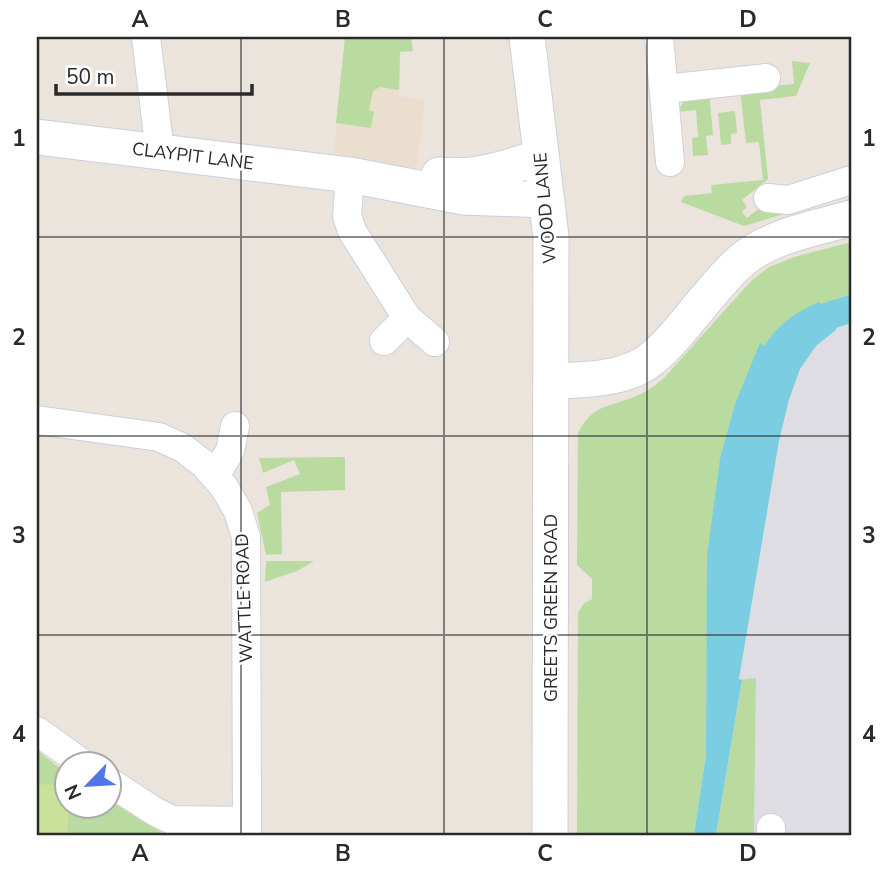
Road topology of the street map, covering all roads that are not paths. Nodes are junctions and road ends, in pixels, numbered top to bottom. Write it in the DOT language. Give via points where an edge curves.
graph roads {
  1 [pos="146,37"];
  2 [pos="527,37"];
  3 [pos="659,37"];
  4 [pos="766,78"];
  5 [pos="665,89"];
  6 [pos="37,137"];
  7 [pos="160,152"];
  8 [pos="541,157"];
  9 [pos="670,162"];
  10 [pos="350,175"];
  11 [pos="851,180"];
  12 [pos="768,198"];
  13 [pos="547,200"];
  14 [pos="851,218"];
  15 [pos="407,318"];
  16 [pos="384,341"];
  17 [pos="435,342"];
  18 [pos="552,381"];
  19 [pos="37,420"];
  20 [pos="235,426"];
  21 [pos="215,476"];
  22 [pos="37,730"];
  23 [pos="64,750"];
  24 [pos="122,789"];
  25 [pos="247,828"];
  26 [pos="550,835"];
  1 -- 7 [label="street"];
  2 -- 8 [label="street, WOOD LANE"];
  3 -- 5 [label="street"];
  4 -- 5 [label="street"];
  5 -- 9 [label="street"];
  6 -- 7 [label="street, CLAYPIT LANE"];
  7 -- 10 [label="street, CLAYPIT LANE"];
  8 -- 10 [label="street, CLAYPIT LANE" via="463,177 407,172"];
  8 -- 13 [label="street, WOOD LANE"];
  10 -- 13 [label="street, CLAYPIT LANE" via="464,197"];
  10 -- 15 [label="street" via="347,216 352,231"];
  11 -- 12 [label="street" via="788,200"];
  13 -- 18 [label="street, WOOD LANE"];
  14 -- 18 [label="street" via="786,237 747,256 645,363 593,379"];
  15 -- 16 [label="street"];
  15 -- 17 [label="street"];
  18 -- 26 [label="street, GREETS GREEN ROAD"];
  19 -- 21 [label="street, WATTLE ROAD" via="159,437 183,447"];
  20 -- 21 [label="street" via="229,451"];
  21 -- 25 [label="street, WATTLE ROAD" via="238,511 246,537"];
  22 -- 23 [label="street"];
  24 -- 25 [label="street" via="172,820"];
}
